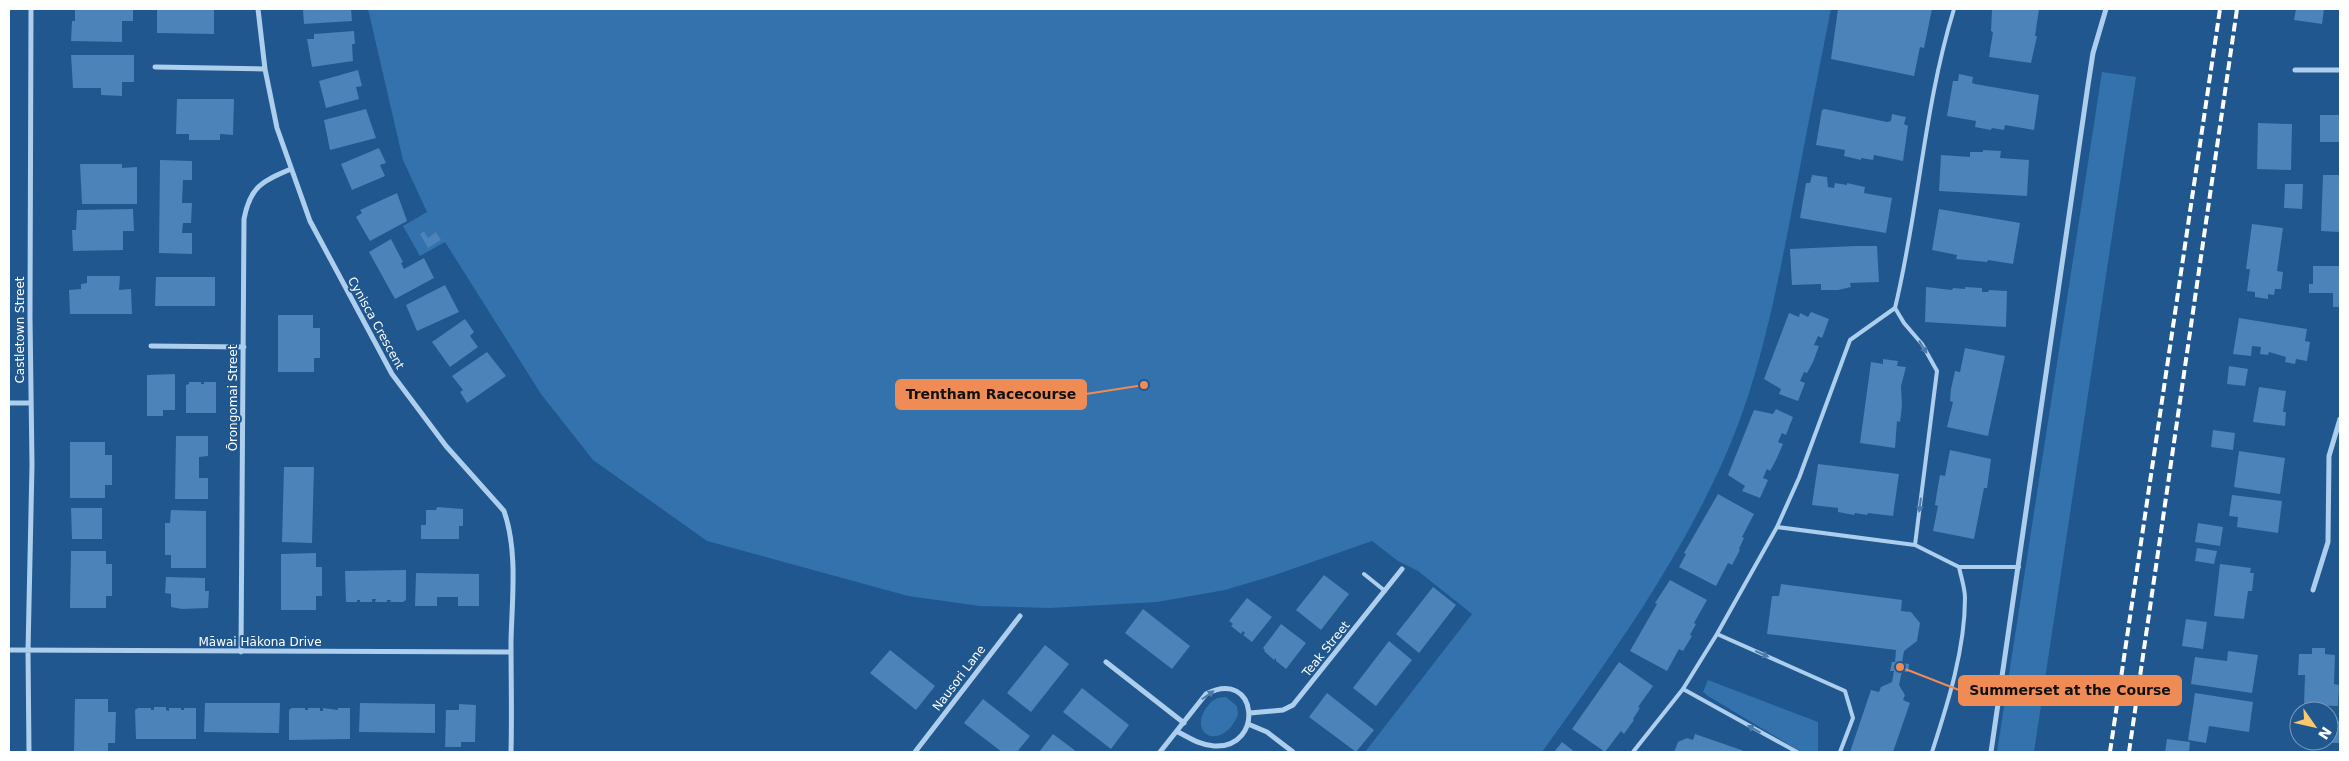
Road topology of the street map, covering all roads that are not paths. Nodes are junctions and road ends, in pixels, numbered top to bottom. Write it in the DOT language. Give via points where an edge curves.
graph roads {
  1 [pos="31,9"];
  2 [pos="258,9"];
  3 [pos="1954,9"];
  4 [pos="2106,9"];
  5 [pos="155,67"];
  6 [pos="264,69"];
  7 [pos="2295,70"];
  8 [pos="2340,70"];
  9 [pos="291,169"];
  10 [pos="1895,308"];
  11 [pos="151,346"];
  12 [pos="244,346"];
  13 [pos="9,402"];
  14 [pos="30,403"];
  15 [pos="2340,419"];
  16 [pos="1777,527"];
  17 [pos="1915,545"];
  18 [pos="1959,567"];
  19 [pos="2019,567"];
  20 [pos="1402,569"];
  21 [pos="1364,574"];
  22 [pos="2313,590"];
  23 [pos="1385,591"];
  24 [pos="1020,616"];
  25 [pos="1717,634"];
  26 [pos="9,650"];
  27 [pos="28,650"];
  28 [pos="241,652"];
  29 [pos="511,652"];
  30 [pos="1106,662"];
  31 [pos="1682,689"];
  32 [pos="1250,712"];
  33 [pos="1184,723"];
  34 [pos="1248,724"];
  35 [pos="1178,732"];
  36 [pos="28,752"];
  37 [pos="511,752"];
  38 [pos="915,752"];
  39 [pos="1160,752"];
  40 [pos="1293,752"];
  41 [pos="1633,752"];
  42 [pos="1797,752"];
  43 [pos="1840,752"];
  44 [pos="1932,752"];
  45 [pos="1992,752"];
  1 -- 14 [label="street, Castletown Street"];
  2 -- 6 [label="street, Cynisca Crescent"];
  3 -- 10 [label="lane" via="1931,107"];
  4 -- 19 [label="street" via="2093,53 2088,85"];
  5 -- 6 [label="street"];
  6 -- 9 [label="street, Cynisca Crescent" via="278,133"];
  7 -- 8 [label="street"];
  9 -- 12 [label="street, Ōrongomai Street" via="260,183 247,203 244,219"];
  9 -- 29 [label="street, Cynisca Crescent" via="310,222 392,374 446,446 504,511 512,545"];
  10 -- 16 [label="lane" via="1850,340"];
  10 -- 17 [label="lane, one-way" via="1937,371"];
  11 -- 12 [label="street"];
  12 -- 28 [label="street, Ōrongomai Street"];
  13 -- 14 [label="street"];
  14 -- 27 [label="street, Castletown Street" via="32,465"];
  15 -- 22 [label="street" via="2329,456 2328,542"];
  16 -- 17 [label="lane"];
  16 -- 25 [label="lane"];
  17 -- 18 [label="lane"];
  18 -- 19 [label="lane"];
  18 -- 44 [label="lane" via="1965,596 1960,648"];
  19 -- 45 [label="street"];
  20 -- 23 [label="street, Teak Street"];
  21 -- 23 [label="lane"];
  23 -- 32 [label="street, Teak Street" via="1293,705 1284,710"];
  24 -- 38 [label="street, Nausori Lane"];
  25 -- 31 [label="lane"];
  25 -- 43 [label="lane, one-way" via="1845,691 1853,718"];
  26 -- 27 [label="street, Māwai Hākona Drive"];
  27 -- 28 [label="street, Māwai Hākona Drive"];
  27 -- 36 [label="street, Castletown Street"];
  28 -- 29 [label="street, Māwai Hākona Drive"];
  29 -- 37 [label="street, Cynisca Crescent"];
  30 -- 33 [label="street"];
  31 -- 41 [label="lane"];
  42 -- 31 [label="lane, one-way"];
  33 -- 32 [label="street, one-way" via="1206,694 1222,689 1229,688 1241,694"];
  32 -- 34 [label="street"];
  33 -- 35 [label="street"];
  34 -- 35 [label="street" via="1238,739 1216,746 1195,741"];
  34 -- 40 [label="street" via="1267,732"];
  35 -- 39 [label="street"];
}
